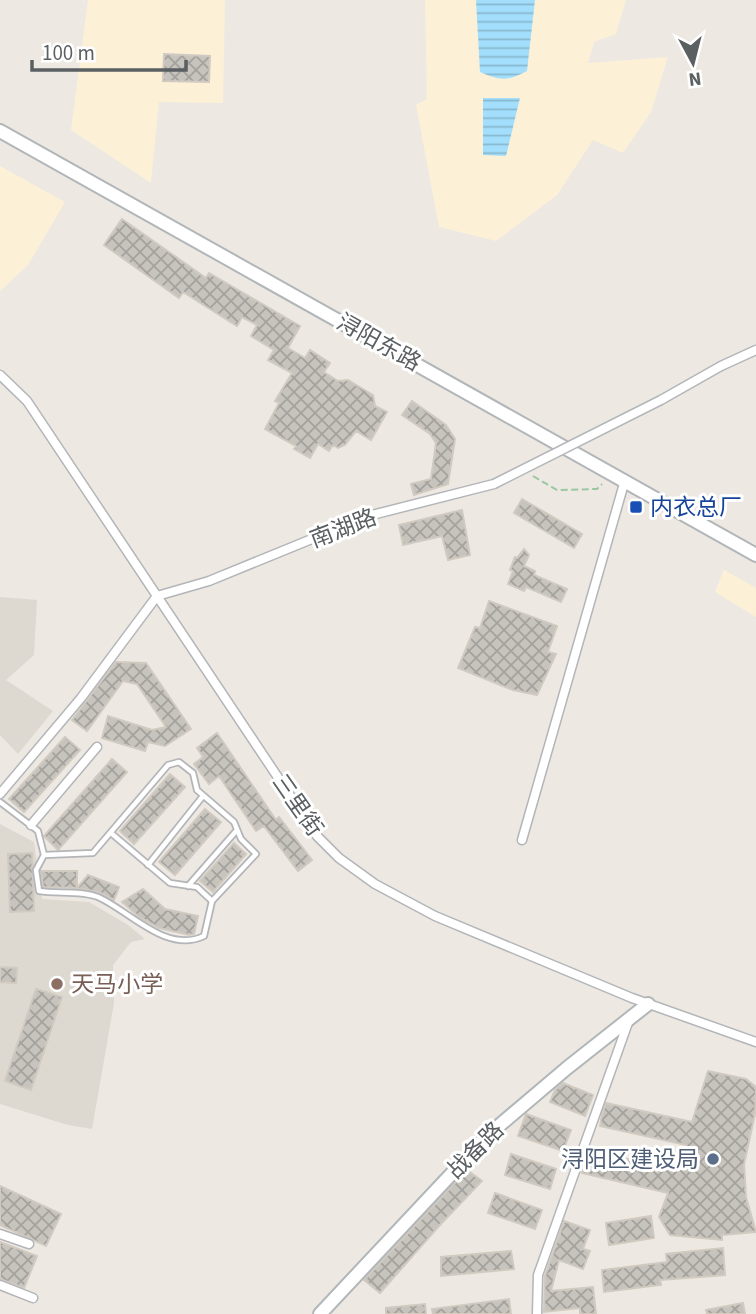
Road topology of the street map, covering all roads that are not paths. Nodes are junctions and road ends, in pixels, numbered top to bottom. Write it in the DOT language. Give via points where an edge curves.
graph roads {
  1 [pos="0,131"];
  2 [pos="756,350"];
  3 [pos="0,375"];
  4 [pos="620,477"];
  5 [pos="756,555"];
  6 [pos="157,596"];
  7 [pos="97,747"];
  8 [pos="0,794"];
  9 [pos="203,796"];
  10 [pos="0,802"];
  11 [pos="32,825"];
  12 [pos="237,830"];
  13 [pos="111,833"];
  14 [pos="522,840"];
  15 [pos="44,855"];
  16 [pos="148,865"];
  17 [pos="188,886"];
  18 [pos="212,901"];
  19 [pos="648,1004"];
  20 [pos="630,1017"];
  21 [pos="756,1042"];
  22 [pos="0,1234"];
  23 [pos="29,1244"];
  24 [pos="0,1285"];
  25 [pos="33,1298"];
  26 [pos="320,1314"];
  27 [pos="537,1314"];
  1 -- 4 [label="main road, 浔阳东路"];
  2 -- 6 [label="street, 南湖路, bridge" via="494,484 368,516 209,581"];
  3 -- 6 [label="street, 三里街" via="27,401"];
  4 -- 5 [label="main road, 浔阳东路"];
  4 -- 14 [label="street"];
  6 -- 8 [label="street" via="81,698"];
  6 -- 19 [label="street, 三里街" via="317,836 339,858 375,884 435,916"];
  7 -- 11 [label="street"];
  9 -- 12 [label="lane" via="234,822"];
  9 -- 13 [label="lane" via="193,773 179,762 168,765"];
  9 -- 16 [label="lane"];
  10 -- 11 [label="lane"];
  11 -- 15 [label="lane"];
  12 -- 17 [label="lane"];
  12 -- 18 [label="lane" via="256,854"];
  13 -- 15 [label="lane" via="93,853"];
  13 -- 16 [label="lane"];
  15 -- 18 [label="lane" via="36,870 39,891 96,896 163,936 194,941 204,936"];
  16 -- 17 [label="lane" via="170,883"];
  17 -- 18 [label="lane" via="197,887"];
  19 -- 20 [label="main road, 战备路"];
  19 -- 21 [label="street, 三里街"];
  20 -- 26 [label="main road, 战备路" via="488,1135"];
  20 -- 27 [label="street" via="538,1275"];
  22 -- 23 [label="street"];
  24 -- 25 [label="street"];
}
